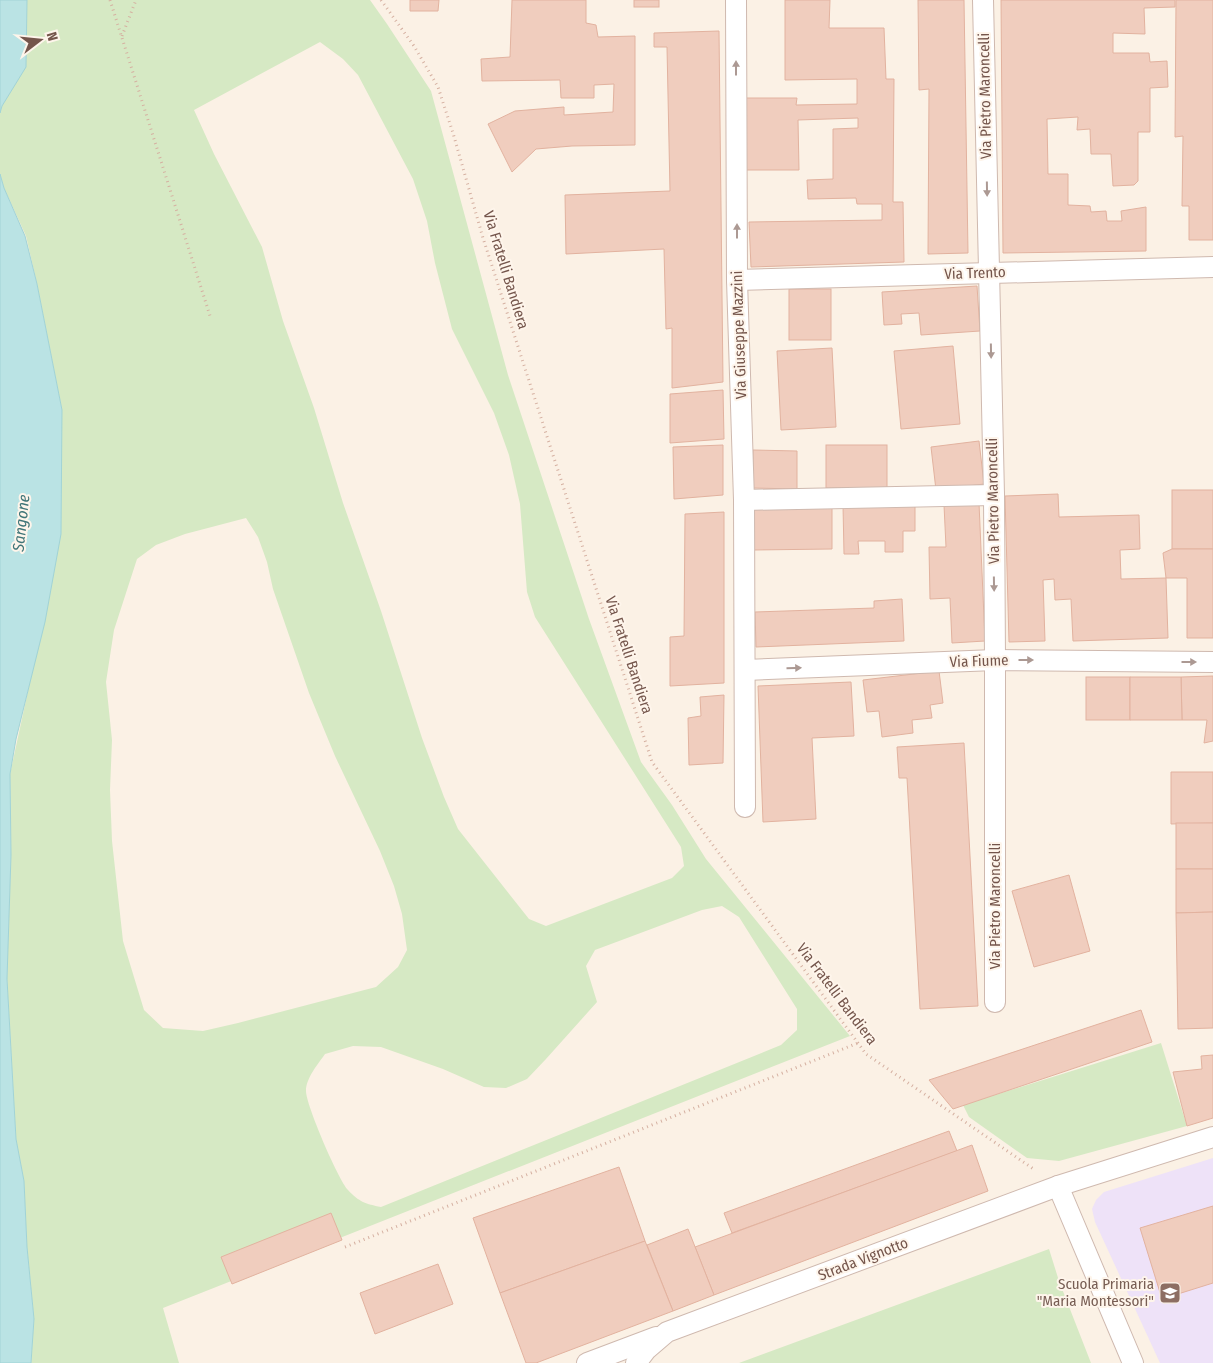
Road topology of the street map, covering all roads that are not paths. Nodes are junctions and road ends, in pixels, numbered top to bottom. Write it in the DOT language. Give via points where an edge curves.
graph roads {
  1 [pos="736,0"];
  2 [pos="983,0"];
  3 [pos="1213,267"];
  4 [pos="989,272"];
  5 [pos="737,280"];
  6 [pos="994,495"];
  7 [pos="744,500"];
  8 [pos="995,660"];
  9 [pos="1213,662"];
  10 [pos="745,670"];
  11 [pos="745,807"];
  12 [pos="995,1002"];
  13 [pos="1213,1137"];
  14 [pos="1058,1186"];
  15 [pos="667,1332"];
  16 [pos="587,1363"];
  17 [pos="636,1363"];
  18 [pos="1133,1363"];
  5 -- 1 [label="street, Via Giuseppe Mazzini, one-way"];
  2 -- 4 [label="street, Via Pietro Maroncelli, one-way"];
  3 -- 4 [label="street, Via Trento"];
  4 -- 5 [label="street, Via Trento"];
  4 -- 6 [label="street, Via Pietro Maroncelli, one-way"];
  5 -- 7 [label="street, Via Giuseppe Mazzini"];
  6 -- 7 [label="street"];
  6 -- 8 [label="street, Via Pietro Maroncelli, one-way"];
  7 -- 10 [label="street, Via Giuseppe Mazzini"];
  8 -- 9 [label="street, Via Fiume, one-way"];
  10 -- 8 [label="street, Via Fiume, one-way"];
  8 -- 12 [label="street, Via Pietro Maroncelli"];
  10 -- 11 [label="street, Via Giuseppe Mazzini"];
  13 -- 14 [label="street, Strada Vignotto"];
  14 -- 15 [label="street, Strada Vignotto"];
  14 -- 18 [label="street"];
  15 -- 16 [label="street, Strada Vignotto"];
  15 -- 17 [label="street, Strada Vignotto"];
}
